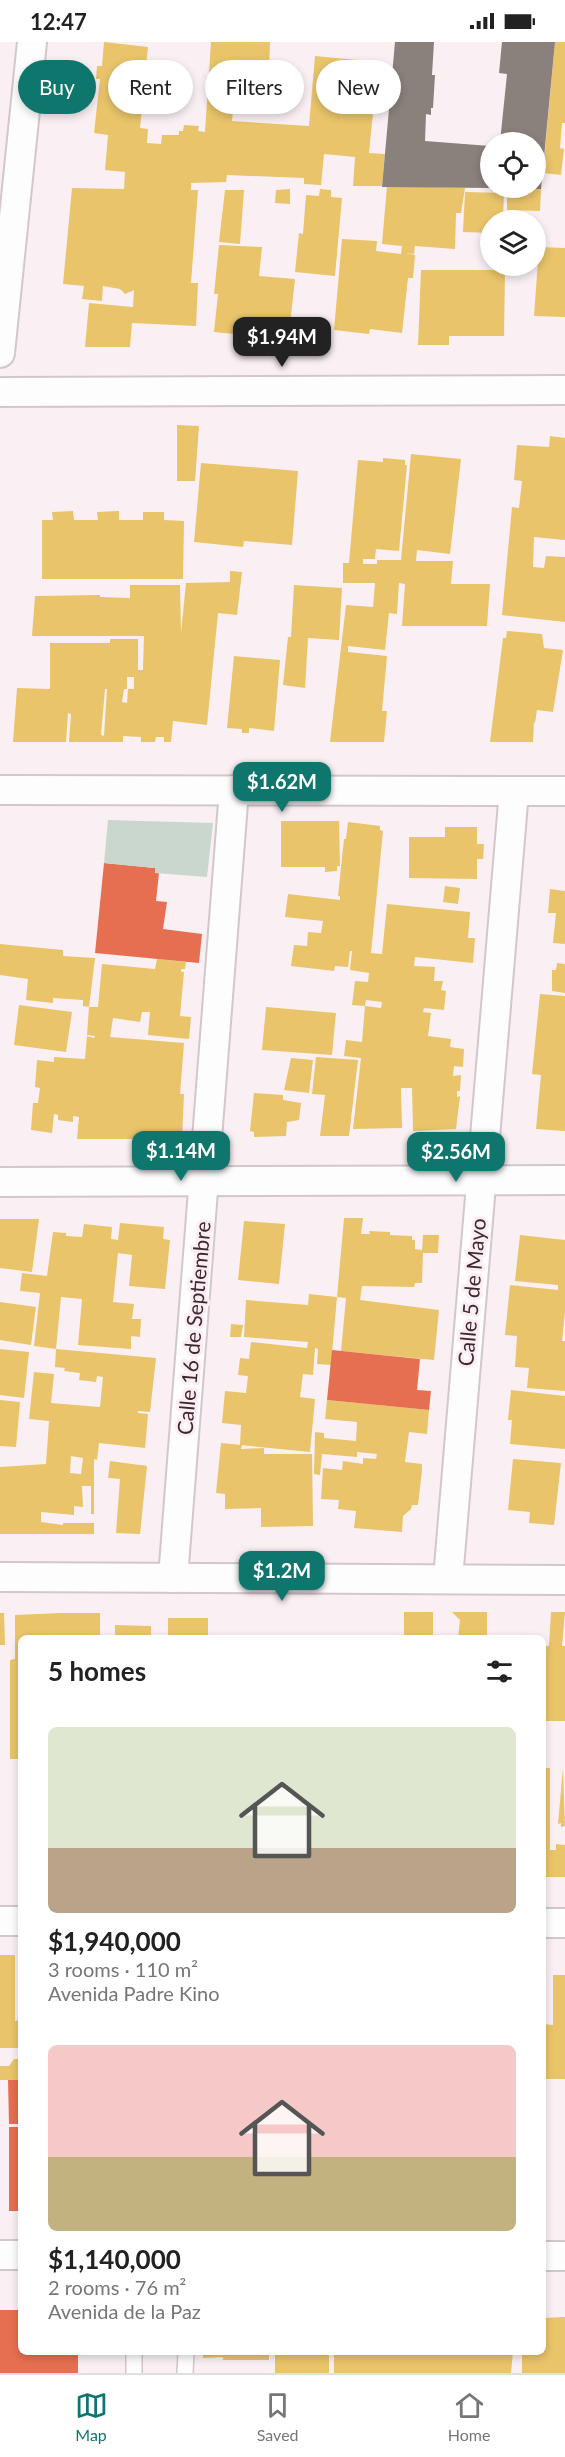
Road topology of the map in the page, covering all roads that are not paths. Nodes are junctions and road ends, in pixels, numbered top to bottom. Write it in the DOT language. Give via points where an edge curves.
graph roads {
  1 [pos="32,42"];
  2 [pos="0,354"];
  3 [pos="565,390"];
  4 [pos="0,392"];
  5 [pos="0,790"];
  6 [pos="234,790"];
  7 [pos="514,791"];
  8 [pos="565,791"];
  9 [pos="565,1180"];
  10 [pos="205,1181"];
  11 [pos="480,1181"];
  12 [pos="0,1182"];
  13 [pos="0,1577"];
  14 [pos="173,1578"];
  15 [pos="447,1579"];
  16 [pos="565,1580"];
  17 [pos="0,1921"];
  18 [pos="18,1921"];
  19 [pos="546,1923"];
  20 [pos="565,1923"];
  21 [pos="0,2255"];
  22 [pos="18,2255"];
  23 [pos="546,2256"];
  24 [pos="565,2256"];
  25 [pos="134,2355"];
  26 [pos="186,2355"];
  27 [pos="134,2373"];
  28 [pos="185,2373"];
  1 -- 2 [label="street"];
  3 -- 4 [label="street"];
  5 -- 6 [label="street"];
  6 -- 7 [label="street"];
  6 -- 10 [label="street, Calle 16 de Septiembre"];
  7 -- 8 [label="street"];
  7 -- 11 [label="street, Calle 5 de Mayo"];
  9 -- 11 [label="street"];
  10 -- 11 [label="street"];
  10 -- 12 [label="street"];
  10 -- 14 [label="street, Calle 16 de Septiembre"];
  11 -- 15 [label="street, Calle 5 de Mayo"];
  13 -- 14 [label="street"];
  14 -- 15 [label="street"];
  15 -- 16 [label="street"];
  17 -- 18 [label="street"];
  19 -- 20 [label="street"];
  21 -- 22 [label="street"];
  23 -- 24 [label="street"];
  25 -- 27 [label="lane"];
  26 -- 28 [label="lane"];
}
